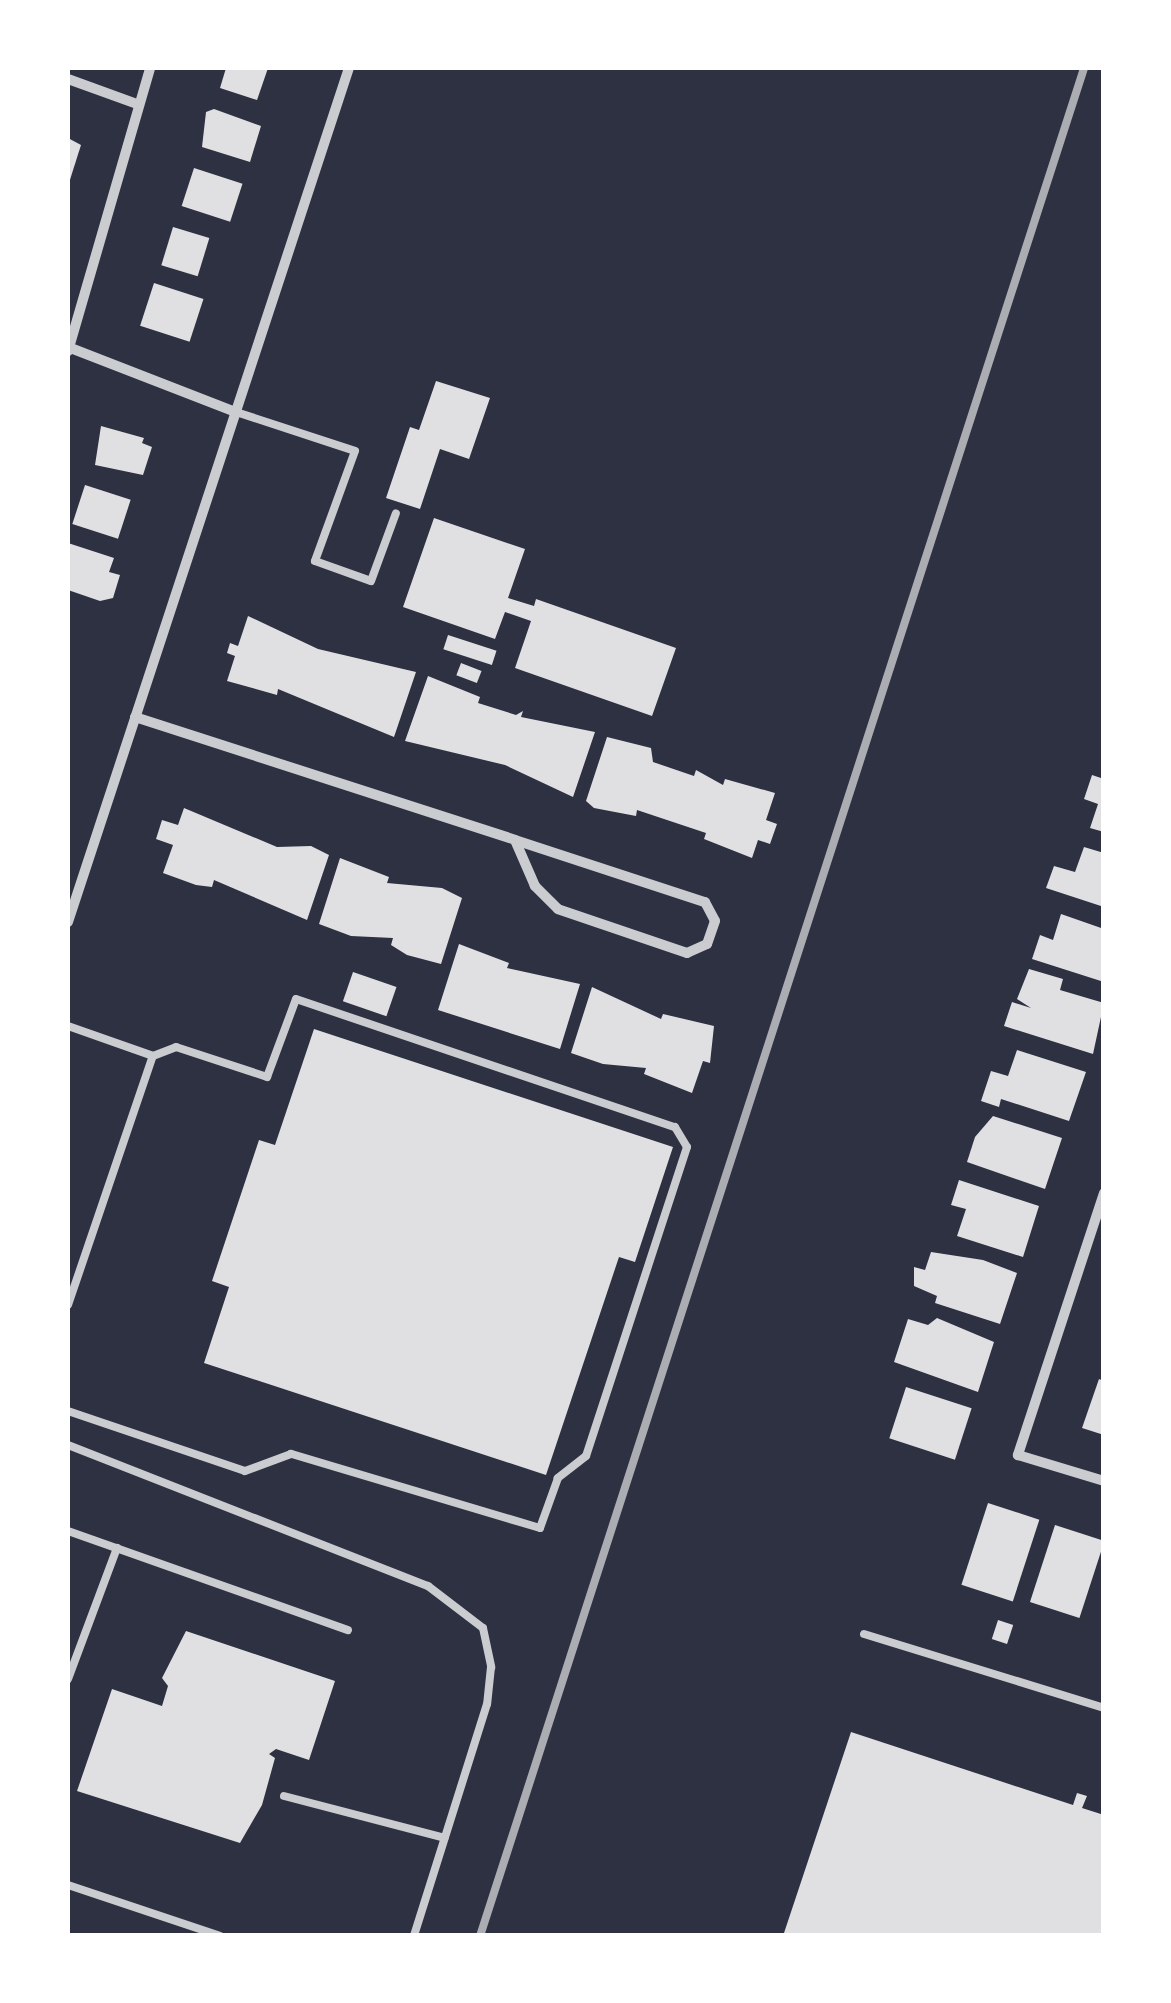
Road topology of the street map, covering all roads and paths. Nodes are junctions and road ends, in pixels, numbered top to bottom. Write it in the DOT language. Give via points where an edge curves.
graph roads {
  1 [pos="150,68"];
  2 [pos="349,68"];
  3 [pos="68,79"];
  4 [pos="137,104"];
  5 [pos="68,348"];
  6 [pos="236,412"];
  7 [pos="396,512"];
  8 [pos="135,717"];
  9 [pos="515,840"];
  10 [pos="68,922"];
  11 [pos="68,1026"];
  12 [pos="153,1056"];
  13 [pos="1104,1192"];
  14 [pos="68,1305"];
  15 [pos="68,1410"];
  16 [pos="68,1445"];
  17 [pos="1104,1481"];
  18 [pos="68,1530"];
  19 [pos="117,1548"];
  20 [pos="348,1630"];
  21 [pos="864,1634"];
  22 [pos="68,1679"];
  23 [pos="1104,1708"];
  24 [pos="284,1796"];
  25 [pos="445,1838"];
  26 [pos="68,1885"];
  27 [pos="220,1936"];
  28 [pos="414,1936"];
  1 -- 4 [label="street"];
  2 -- 6 [label="street"];
  3 -- 4 [label="street"];
  4 -- 5 [label="street"];
  5 -- 6 [label="street"];
  6 -- 7 [label="lane" via="355,451 315,561 371,581"];
  6 -- 8 [label="street"];
  8 -- 9 [label="street"];
  8 -- 10 [label="street"];
  9 -- 9 [label="street" via="705,902 715,920 707,944 687,954 558,910 534,886"];
  11 -- 12 [label="lane"];
  12 -- 14 [label="lane"];
  12 -- 15 [label="lane" via="176,1047 268,1077 296,999 675,1128 687,1147 586,1456 558,1478 540,1528 292,1454 245,1471"];
  13 -- 17 [label="street" via="1018,1455"];
  16 -- 25 [label="lane" via="428,1586 465,1608 483,1628 491,1667 488,1704"];
  18 -- 19 [label="lane"];
  19 -- 20 [label="lane"];
  19 -- 22 [label="lane"];
  21 -- 23 [label="lane"];
  24 -- 25 [label="lane"];
  25 -- 28 [label="lane"];
  26 -- 27 [label="lane"];
}
